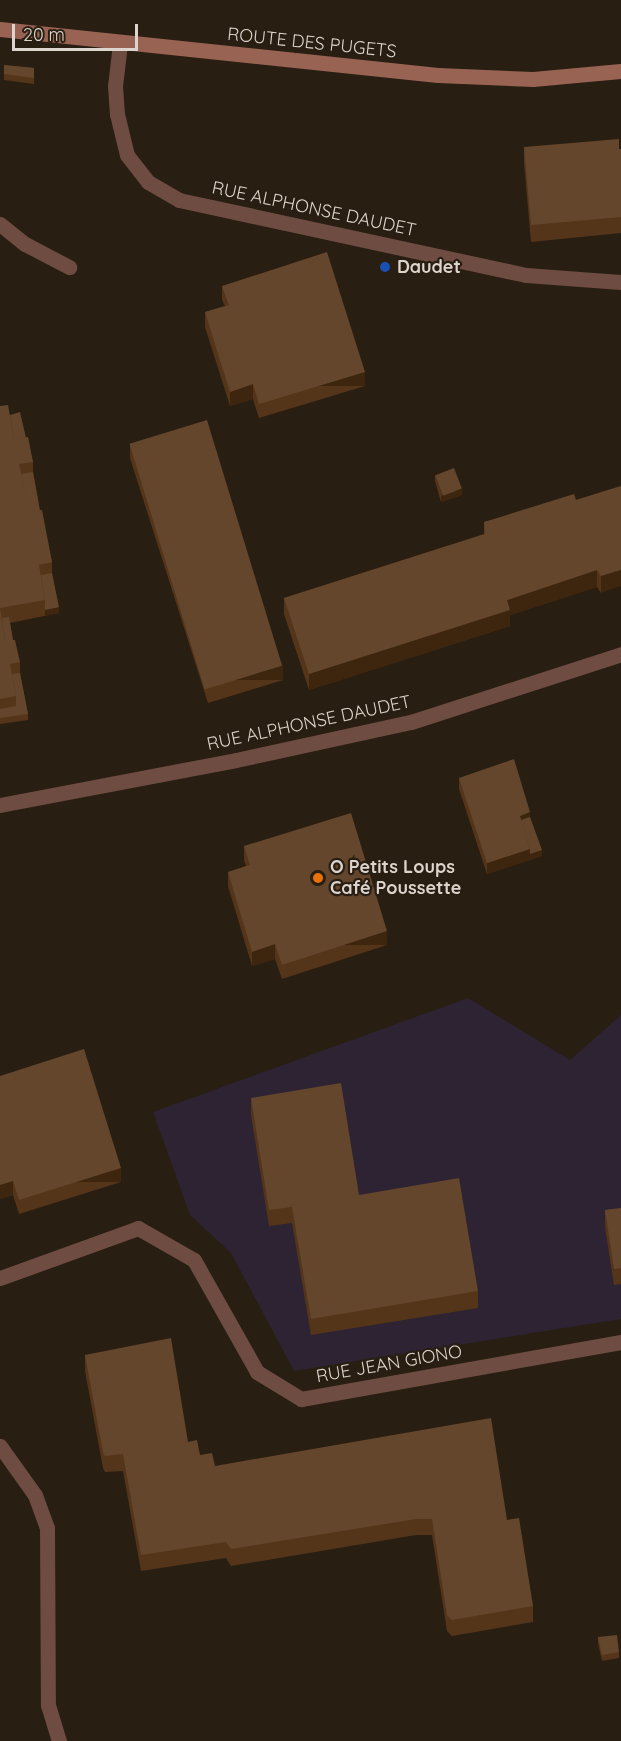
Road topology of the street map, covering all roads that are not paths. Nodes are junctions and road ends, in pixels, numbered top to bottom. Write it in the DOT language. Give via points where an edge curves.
graph roads {
  1 [pos="0,29"];
  2 [pos="120,44"];
  3 [pos="621,71"];
  4 [pos="0,224"];
  5 [pos="69,267"];
  6 [pos="621,282"];
  7 [pos="621,654"];
  8 [pos="0,805"];
  9 [pos="0,1278"];
  10 [pos="621,1342"];
  11 [pos="0,1446"];
  12 [pos="59,1741"];
  1 -- 2 [label="main road, ROUTE DES PUGETS"];
  2 -- 3 [label="main road, ROUTE DES PUGETS" via="438,75 533,79"];
  2 -- 6 [label="street, RUE ALPHONSE DAUDET" via="116,105 127,155 148,182 179,200 526,275"];
  4 -- 5 [label="street" via="25,244"];
  7 -- 8 [label="street, RUE ALPHONSE DAUDET" via="411,722"];
  9 -- 10 [label="street, RUE JEAN GIONO" via="138,1228 194,1260 257,1372 301,1399"];
  11 -- 12 [label="street" via="35,1495 47,1528 48,1705"];
}
